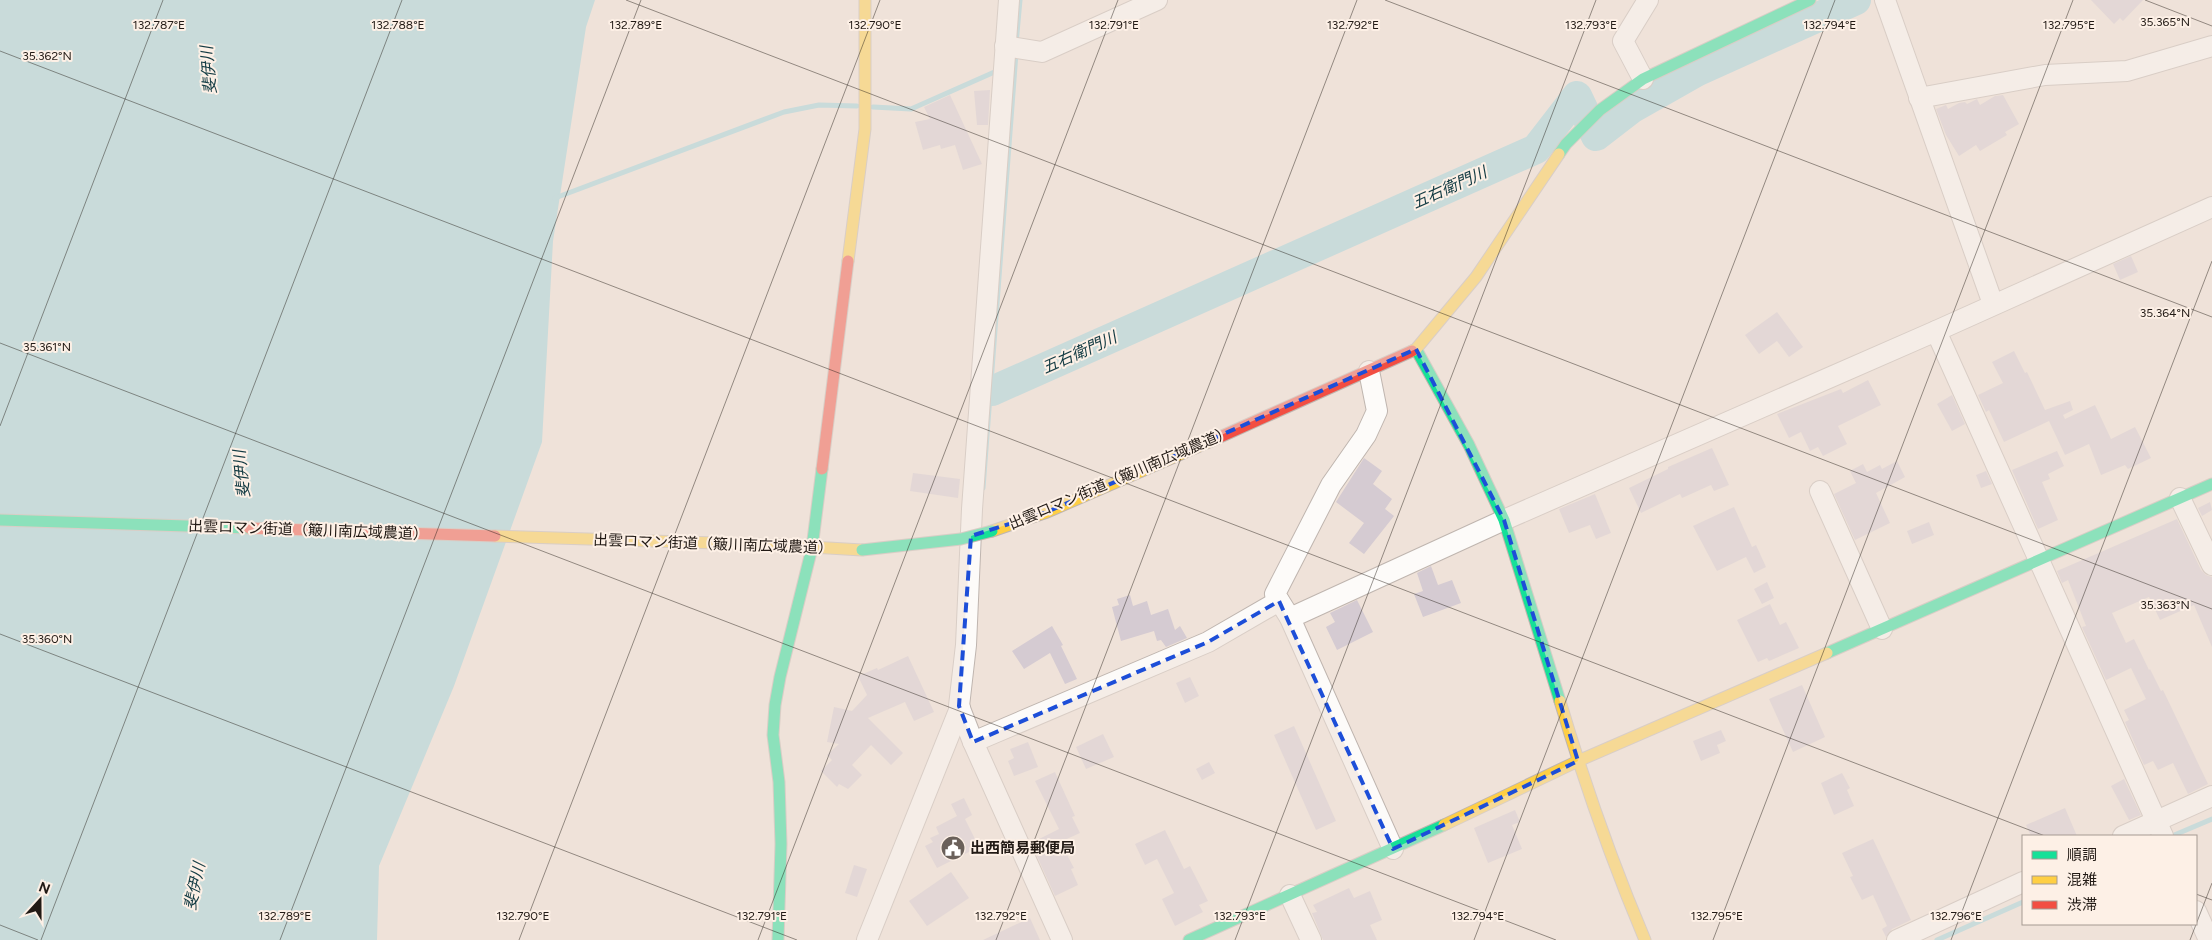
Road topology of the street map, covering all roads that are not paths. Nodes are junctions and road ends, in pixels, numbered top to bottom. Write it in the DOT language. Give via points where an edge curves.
graph roads {
  1 [pos="865,0"];
  2 [pos="1009,0"];
  3 [pos="1156,0"];
  4 [pos="1648,0"];
  5 [pos="1810,0"];
  6 [pos="1885,0"];
  7 [pos="1005,46"];
  8 [pos="2212,47"];
  9 [pos="1643,79"];
  10 [pos="1919,98"];
  11 [pos="2212,207"];
  12 [pos="1993,304"];
  13 [pos="1936,331"];
  14 [pos="1416,349"];
  15 [pos="1369,371"];
  16 [pos="2212,484"];
  17 [pos="1820,491"];
  18 [pos="2180,498"];
  19 [pos="0,520"];
  20 [pos="1504,520"];
  21 [pos="812,548"];
  22 [pos="2038,562"];
  23 [pos="2212,566"];
  24 [pos="1279,601"];
  25 [pos="1290,618"];
  26 [pos="1882,629"];
  27 [pos="960,708"];
  28 [pos="973,742"];
  29 [pos="1578,761"];
  30 [pos="2212,796"];
  31 [pos="2160,829"];
  32 [pos="2128,835"];
  33 [pos="1393,849"];
  34 [pos="2022,882"];
  35 [pos="1290,895"];
  36 [pos="2197,913"];
  37 [pos="778,940"];
  38 [pos="867,940"];
  39 [pos="1062,940"];
  40 [pos="1189,940"];
  41 [pos="1311,940"];
  42 [pos="1645,940"];
  43 [pos="1897,940"];
  44 [pos="2208,940"];
  1 -- 21 [label="street" via="865,128"];
  2 -- 7 [label="street"];
  3 -- 7 [label="street" via="1042,52"];
  4 -- 9 [label="street" via="1623,41"];
  5 -- 9 [label="street, 出雲ロマン街道（簸川南広域農道）"];
  6 -- 10 [label="street"];
  7 -- 27 [label="street"];
  8 -- 10 [label="street" via="2127,71 2045,75"];
  9 -- 14 [label="street, 出雲ロマン街道（簸川南広域農道）" via="1600,110 1566,144 1476,277"];
  10 -- 12 [label="street"];
  11 -- 12 [label="street"];
  12 -- 13 [label="street"];
  13 -- 20 [label="street"];
  13 -- 22 [label="street"];
  14 -- 15 [label="street, 出雲ロマン街道（簸川南広域農道）"];
  14 -- 20 [label="street"];
  15 -- 21 [label="street, 出雲ロマン街道（簸川南広域農道）, bridge" via="1047,512 992,531 961,539 862,550"];
  15 -- 24 [label="street" via="1377,411 1366,435 1330,486 1275,594"];
  16 -- 18 [label="street"];
  17 -- 26 [label="street"];
  18 -- 22 [label="street"];
  18 -- 23 [label="street"];
  19 -- 21 [label="street, 出雲ロマン街道（簸川南広域農道）"];
  20 -- 25 [label="street"];
  20 -- 29 [label="street"];
  21 -- 37 [label="street" via="775,705 773,735 779,782 781,844"];
  22 -- 26 [label="street"];
  22 -- 31 [label="street"];
  24 -- 25 [label="street"];
  24 -- 28 [label="street" via="1208,642"];
  25 -- 33 [label="street"];
  26 -- 29 [label="street"];
  27 -- 28 [label="street"];
  27 -- 38 [label="street"];
  28 -- 39 [label="street"];
  29 -- 33 [label="street"];
  29 -- 42 [label="street"];
  30 -- 31 [label="street"];
  31 -- 32 [label="street"];
  33 -- 35 [label="street"];
  34 -- 43 [label="street"];
  35 -- 40 [label="street"];
  35 -- 41 [label="street"];
  36 -- 44 [label="street"];
}
